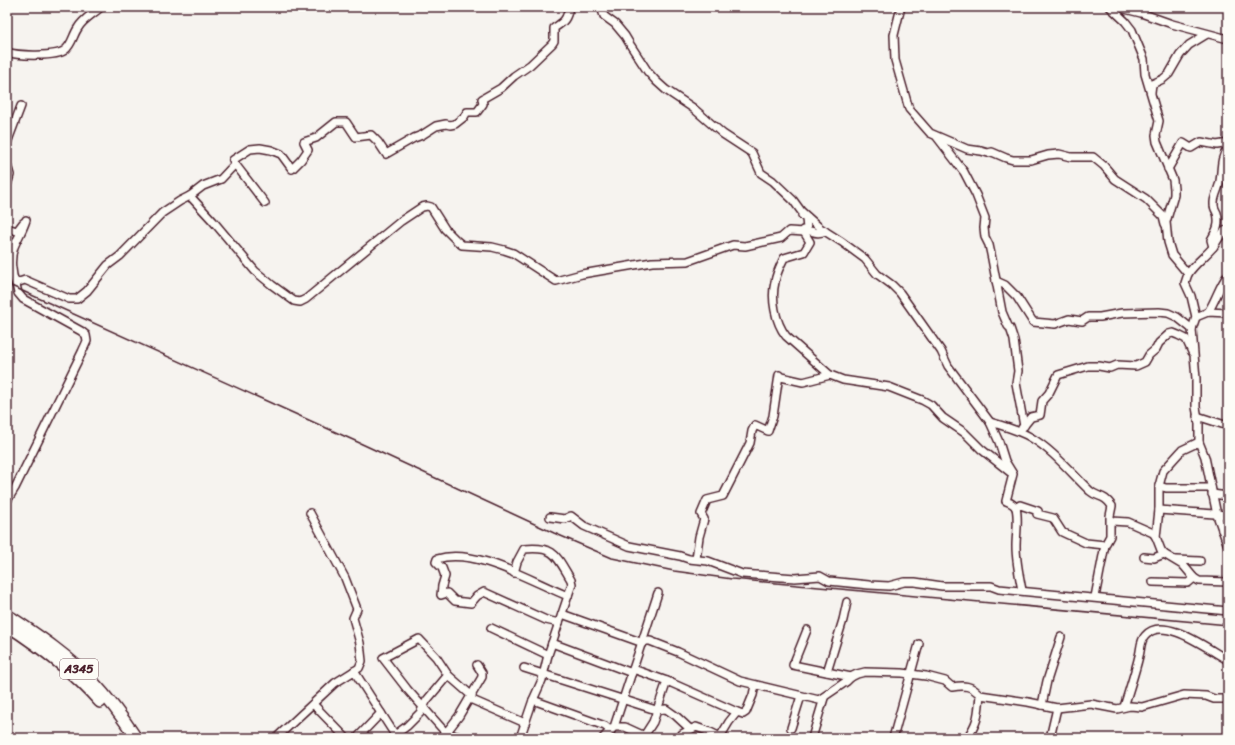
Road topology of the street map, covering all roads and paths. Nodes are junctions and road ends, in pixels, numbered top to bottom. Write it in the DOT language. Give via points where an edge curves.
graph roads {
  1 [pos="101,7"];
  2 [pos="569,7"];
  3 [pos="601,7"];
  4 [pos="901,7"];
  5 [pos="1110,7"];
  6 [pos="1117,7"];
  7 [pos="1207,34"];
  8 [pos="1228,39"];
  9 [pos="7,52"];
  10 [pos="1150,94"];
  11 [pos="21,106"];
  12 [pos="934,135"];
  13 [pos="7,143"];
  14 [pos="1228,143"];
  15 [pos="1228,148"];
  16 [pos="235,164"];
  17 [pos="7,165"];
  18 [pos="1168,169"];
  19 [pos="7,185"];
  20 [pos="190,196"];
  21 [pos="265,203"];
  22 [pos="801,211"];
  23 [pos="7,228"];
  24 [pos="1228,229"];
  25 [pos="806,231"];
  26 [pos="825,231"];
  27 [pos="1168,242"];
  28 [pos="1213,247"];
  29 [pos="1188,274"];
  30 [pos="1228,275"];
  31 [pos="996,281"];
  32 [pos="16,285"];
  33 [pos="1208,312"];
  34 [pos="1228,313"];
  35 [pos="1196,317"];
  36 [pos="1192,329"];
  37 [pos="1194,354"];
  38 [pos="830,375"];
  39 [pos="1197,416"];
  40 [pos="990,422"];
  41 [pos="1228,426"];
  42 [pos="1022,429"];
  43 [pos="1199,442"];
  44 [pos="1014,474"];
  45 [pos="1160,486"];
  46 [pos="1211,491"];
  47 [pos="1228,496"];
  48 [pos="7,501"];
  49 [pos="1016,508"];
  50 [pos="1159,510"];
  51 [pos="310,513"];
  52 [pos="1217,515"];
  53 [pos="1228,515"];
  54 [pos="550,517"];
  55 [pos="1111,521"];
  56 [pos="1228,521"];
  57 [pos="1222,530"];
  58 [pos="1156,537"];
  59 [pos="1105,545"];
  60 [pos="1228,545"];
  61 [pos="1164,554"];
  62 [pos="1144,557"];
  63 [pos="696,559"];
  64 [pos="1175,560"];
  65 [pos="1200,562"];
  66 [pos="514,573"];
  67 [pos="1194,578"];
  68 [pos="1153,582"];
  69 [pos="1228,582"];
  70 [pos="1022,590"];
  71 [pos="658,593"];
  72 [pos="568,596"];
  73 [pos="1095,597"];
  74 [pos="847,602"];
  75 [pos="1228,611"];
  76 [pos="562,614"];
  77 [pos="7,615"];
  78 [pos="559,623"];
  79 [pos="7,625"];
  80 [pos="491,628"];
  81 [pos="807,630"];
  82 [pos="1061,637"];
  83 [pos="552,643"];
  84 [pos="643,643"];
  85 [pos="919,644"];
  86 [pos="548,655"];
  87 [pos="1228,660"];
  88 [pos="477,665"];
  89 [pos="524,668"];
  90 [pos="354,671"];
  91 [pos="633,671"];
  92 [pos="827,672"];
  93 [pos="544,674"];
  94 [pos="912,674"];
  95 [pos="448,675"];
  96 [pos="851,677"];
  97 [pos="667,681"];
  98 [pos="755,685"];
  99 [pos="980,695"];
  100 [pos="801,696"];
  101 [pos="471,698"];
  102 [pos="824,698"];
  103 [pos="1228,699"];
  104 [pos="533,700"];
  105 [pos="623,700"];
  106 [pos="313,704"];
  107 [pos="1042,704"];
  108 [pos="1124,707"];
  109 [pos="424,708"];
  110 [pos="1056,708"];
  111 [pos="656,710"];
  112 [pos="737,712"];
  113 [pos="381,713"];
  114 [pos="525,723"];
  115 [pos="791,728"];
  116 [pos="613,729"];
  117 [pos="690,729"];
  118 [pos="396,736"];
  119 [pos="444,736"];
  120 [pos="647,737"];
  121 [pos="127,738"];
  122 [pos="136,738"];
  123 [pos="276,738"];
  124 [pos="346,738"];
  125 [pos="356,738"];
  126 [pos="463,738"];
  127 [pos="520,738"];
  128 [pos="603,738"];
  129 [pos="681,738"];
  130 [pos="721,738"];
  131 [pos="812,738"];
  132 [pos="894,738"];
  133 [pos="967,738"];
  134 [pos="1050,738"];
  1 -- 9 [label="street" via="78,27 66,50 51,55 17,55"];
  2 -- 16 [label="street" via="567,17 554,28 552,44 501,88 482,99 483,104 477,112 467,112 455,124 436,126 386,154 371,135 356,137 346,122 336,122 316,138 304,142 308,150 292,169 281,154 260,148 250,149 233,160"];
  3 -- 22 [label="street" via="604,16 626,36 630,46 656,81 723,134 752,153 761,173 773,181"];
  4 -- 12 [label="street" via="894,35 897,66 909,109"];
  5 -- 10 [label="street" via="1132,30 1144,59"];
  6 -- 7 [label="street"];
  7 -- 8 [label="street"];
  7 -- 10 [label="street" via="1189,45 1169,74 1163,80 1152,84"];
  10 -- 18 [label="street" via="1159,121 1157,142"];
  11 -- 13 [label="street"];
  12 -- 27 [label="street" via="967,150 992,152 1013,160 1031,160 1059,154 1093,157 1115,179 1146,200 1163,216"];
  12 -- 31 [label="street" via="964,172 984,214 985,236"];
  14 -- 18 [label="street" via="1217,145 1201,142 1191,148 1183,143"];
  15 -- 28 [label="street" via="1224,153 1220,181 1214,198 1219,222 1211,240"];
  16 -- 20 [label="street" via="221,179 203,186"];
  16 -- 21 [label="street"];
  17 -- 19 [label="street" via="10,175"];
  18 -- 27 [label="street" via="1173,180 1174,196 1166,222"];
  20 -- 25 [label="street" via="255,271 294,301 300,302 401,220 427,206 431,207 445,229 462,245 492,247 513,253 556,282 582,274 652,262 688,261 733,245 745,246 781,238 789,231"];
  20 -- 32 [label="street" via="162,213 108,265 77,300 25,280"];
  22 -- 25 [label="street" via="806,219"];
  22 -- 26 [label="street"];
  23 -- 32 [label="street" via="17,231 26,220 12,256"];
  24 -- 28 [label="street" via="1222,232"];
  25 -- 26 [label="street" via="816,234"];
  25 -- 38 [label="street" via="810,242 804,252 784,258 776,278 773,290 776,313 786,336"];
  26 -- 40 [label="street" via="865,259 877,274 900,293 941,351 948,366"];
  27 -- 29 [label="street" via="1172,255"];
  28 -- 29 [label="street"];
  29 -- 35 [label="street" via="1185,283"];
  30 -- 33 [label="street"];
  31 -- 36 [label="street" via="1005,285 1017,297 1033,322 1055,324 1069,319 1082,321 1122,313 1159,312 1177,317"];
  31 -- 42 [label="street" via="1003,318 1014,340"];
  32 -- 48 [label="street" via="18,293 24,299 81,331 87,340"];
  33 -- 34 [label="street"];
  33 -- 35 [label="street"];
  35 -- 36 [label="street"];
  36 -- 37 [label="street"];
  37 -- 39 [label="street"];
  37 -- 42 [label="street" via="1186,339 1173,333 1164,337 1145,362 1136,366 1088,366 1058,375 1042,401 1040,415 1031,417"];
  38 -- 44 [label="street" via="843,380 889,388 922,400"];
  38 -- 63 [label="street" via="803,382 779,376 773,416 768,430 755,425 750,443 723,496 707,500 701,514 704,518"];
  39 -- 41 [label="street"];
  39 -- 43 [label="street"];
  40 -- 42 [label="street"];
  40 -- 44 [label="street" via="1005,461"];
  42 -- 55 [label="street" via="1043,445 1091,492 1107,499 1112,506"];
  43 -- 45 [label="street" via="1182,450 1163,471"];
  43 -- 46 [label="street" via="1205,457"];
  44 -- 49 [label="street" via="1006,500"];
  45 -- 46 [label="street"];
  45 -- 50 [label="street"];
  46 -- 47 [label="street"];
  46 -- 52 [label="street"];
  49 -- 59 [label="street" via="1020,505 1038,512 1037,514 1053,518 1062,532 1086,543"];
  49 -- 70 [label="street" via="1017,567"];
  50 -- 52 [label="street"];
  50 -- 58 [label="street"];
  51 -- 90 [label="street" via="345,578 357,609 353,618 362,661 359,668"];
  52 -- 53 [label="street"];
  52 -- 57 [label="street"];
  54 -- 63 [label="street" via="565,519 571,516 584,526 629,546"];
  55 -- 58 [label="street" via="1128,522"];
  55 -- 59 [label="street" via="1110,536"];
  56 -- 57 [label="street"];
  57 -- 60 [label="street"];
  58 -- 61 [label="street"];
  59 -- 73 [label="street"];
  61 -- 62 [label="street" via="1154,558"];
  61 -- 64 [label="street"];
  63 -- 70 [label="street" via="742,574 795,578 820,576 829,581 876,586 915,582"];
  64 -- 65 [label="street"];
  64 -- 67 [label="street"];
  66 -- 72 [label="street"];
  66 -- 72 [label="street" via="524,549 539,548 551,551 571,580"];
  66 -- 78 [label="street" via="471,558 439,558 436,562 445,576 441,596 447,593 455,601 471,603 484,592 546,620"];
  67 -- 68 [label="street" via="1188,583"];
  67 -- 69 [label="street" via="1199,581"];
  70 -- 73 [label="street"];
  71 -- 84 [label="street"];
  72 -- 76 [label="street"];
  73 -- 75 [label="street"];
  74 -- 92 [label="street"];
  76 -- 78 [label="street"];
  76 -- 84 [label="street"];
  77 -- 122 [label="highway, A345" via="64,655 92,681"];
  78 -- 83 [label="street"];
  79 -- 121 [label="highway, A345" via="81,681 104,706"];
  80 -- 86 [label="street"];
  81 -- 92 [label="street" via="793,665"];
  82 -- 107 [label="street"];
  83 -- 86 [label="street"];
  83 -- 91 [label="street"];
  84 -- 91 [label="street"];
  84 -- 98 [label="street" via="650,641 740,681"];
  85 -- 94 [label="street"];
  86 -- 93 [label="street"];
  87 -- 108 [label="street" via="1181,633 1164,629 1150,632 1144,636"];
  88 -- 101 [label="street" via="482,677"];
  89 -- 93 [label="street"];
  90 -- 106 [label="street"];
  90 -- 113 [label="street"];
  91 -- 97 [label="street"];
  91 -- 105 [label="street"];
  92 -- 96 [label="street"];
  93 -- 104 [label="street"];
  93 -- 105 [label="street"];
  94 -- 96 [label="street" via="866,672"];
  94 -- 99 [label="street" via="939,679 952,687 961,685 974,688"];
  94 -- 132 [label="street"];
  95 -- 101 [label="street"];
  95 -- 109 [label="street" via="426,700"];
  95 -- 109 [label="street" via="419,639 383,658"];
  96 -- 102 [label="street"];
  97 -- 111 [label="street"];
  97 -- 112 [label="street"];
  98 -- 100 [label="street"];
  98 -- 112 [label="street" via="746,712"];
  99 -- 107 [label="street"];
  99 -- 133 [label="street" via="978,718"];
  100 -- 102 [label="street" via="819,700"];
  100 -- 115 [label="street"];
  101 -- 114 [label="street"];
  101 -- 119 [label="street"];
  102 -- 131 [label="street"];
  103 -- 108 [label="street" via="1184,695 1142,707"];
  104 -- 114 [label="street"];
  104 -- 116 [label="street"];
  105 -- 111 [label="street"];
  105 -- 116 [label="street"];
  106 -- 123 [label="street"];
  106 -- 124 [label="street"];
  107 -- 110 [label="street"];
  108 -- 110 [label="street" via="1117,709 1091,704"];
  109 -- 118 [label="street"];
  109 -- 119 [label="street"];
  110 -- 134 [label="street"];
  111 -- 117 [label="street" via="666,709"];
  111 -- 120 [label="street"];
  112 -- 130 [label="street"];
  113 -- 118 [label="street"];
  113 -- 125 [label="street"];
  114 -- 127 [label="street"];
  116 -- 120 [label="street" via="625,727"];
  116 -- 128 [label="street"];
  117 -- 129 [label="street" via="682,734"];
  117 -- 130 [label="street" via="696,727"];
  119 -- 126 [label="street"];
}
